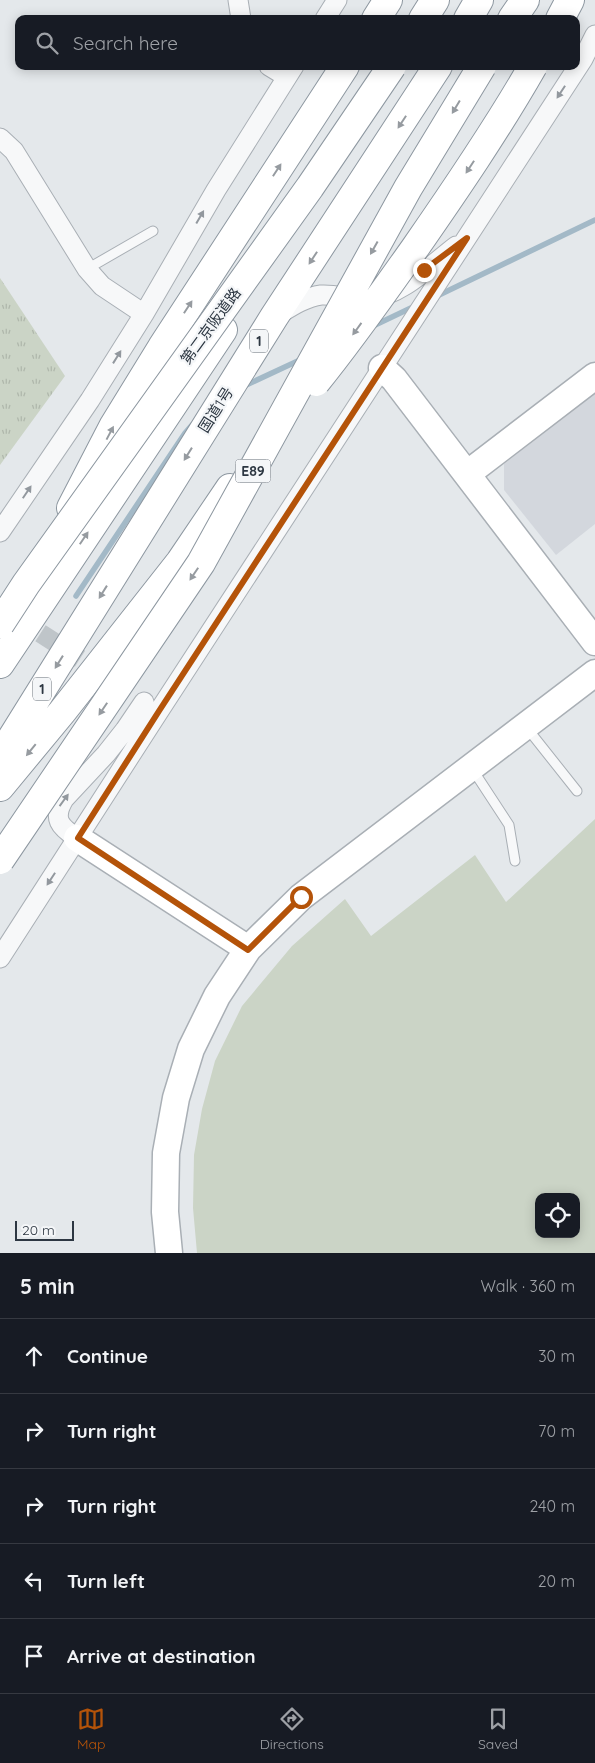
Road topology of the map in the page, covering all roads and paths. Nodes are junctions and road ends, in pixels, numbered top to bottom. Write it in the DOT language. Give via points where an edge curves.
graph roads {
  1 [pos="238,0"];
  2 [pos="337,0"];
  3 [pos="388,0"];
  4 [pos="435,0"];
  5 [pos="446,0"];
  6 [pos="479,0"];
  7 [pos="525,0"];
  8 [pos="570,0"];
  9 [pos="240,15"];
  10 [pos="328,15"];
  11 [pos="379,15"];
  12 [pos="426,15"];
  13 [pos="437,15"];
  14 [pos="470,15"];
  15 [pos="515,15"];
  16 [pos="562,15"];
  17 [pos="595,35"];
  18 [pos="580,62"];
  19 [pos="342,70"];
  20 [pos="389,70"];
  21 [pos="400,70"];
  22 [pos="435,70"];
  23 [pos="480,70"];
  24 [pos="531,70"];
  25 [pos="575,70"];
  26 [pos="290,72"];
  27 [pos="0,138"];
  28 [pos="153,231"];
  29 [pos="467,238"];
  30 [pos="87,269"];
  31 [pos="144,314"];
  32 [pos="274,317"];
  33 [pos="382,368"];
  34 [pos="595,376"];
  35 [pos="468,474"];
  36 [pos="0,532"];
  37 [pos="0,624"];
  38 [pos="595,642"];
  39 [pos="4,658"];
  40 [pos="595,673"];
  41 [pos="145,702"];
  42 [pos="525,726"];
  43 [pos="0,757"];
  44 [pos="471,768"];
  45 [pos="0,787"];
  46 [pos="577,791"];
  47 [pos="78,838"];
  48 [pos="0,860"];
  49 [pos="515,861"];
  50 [pos="248,950"];
  51 [pos="0,958"];
  52 [pos="169,1253"];
  1 -- 9 [label="street"];
  2 -- 10 [label="street"];
  3 -- 11 [label="highway"];
  4 -- 12 [label="highway"];
  5 -- 13 [label="highway"];
  6 -- 14 [label="highway"];
  7 -- 15 [label="highway"];
  8 -- 16 [label="highway"];
  17 -- 18 [label="street, one-way"];
  39 -- 19 [label="highway, one-way" via="75,498 114,425"];
  20 -- 37 [label="highway, 第二京阪道路, bridge"];
  39 -- 21 [label="highway, 1, one-way"];
  22 -- 32 [label="highway, 国道1号 / 1, one-way"];
  23 -- 48 [label="highway, E89, one-way, bridge" via="403,197 201,563"];
  24 -- 45 [label="highway, one-way, bridge" via="468,171 325,371 230,488 180,562"];
  25 -- 29 [label="street, one-way"];
  31 -- 26 [label="street, one-way"];
  27 -- 30 [label="street" via="14,151"];
  28 -- 30 [label="lane"];
  29 -- 32 [label="street" via="406,285 388,294 368,299 321,295 302,301"];
  29 -- 33 [label="street"];
  30 -- 31 [label="street" via="102,286"];
  36 -- 31 [label="street, one-way"];
  32 -- 43 [label="highway, 国道1号 / 1, one-way"];
  33 -- 35 [label="street"];
  33 -- 41 [label="street"];
  34 -- 35 [label="street"];
  35 -- 38 [label="street"];
  40 -- 42 [label="street"];
  41 -- 47 [label="street"];
  47 -- 41 [label="street, one-way" via="60,824 59,807"];
  42 -- 44 [label="street"];
  42 -- 46 [label="lane"];
  44 -- 49 [label="lane" via="509,825"];
  44 -- 50 [label="street" via="301,897"];
  47 -- 50 [label="street"];
  47 -- 51 [label="street, one-way"];
  50 -- 52 [label="street" via="217,996 191,1049 176,1098 166,1153 165,1212"];
}
